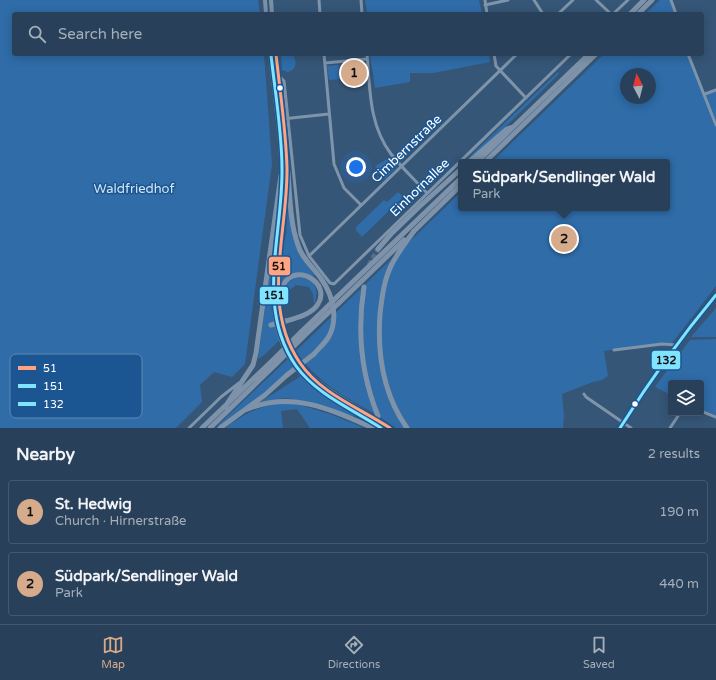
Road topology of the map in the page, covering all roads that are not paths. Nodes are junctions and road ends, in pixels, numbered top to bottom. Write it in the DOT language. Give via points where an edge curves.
graph roads {
  1 [pos="265,0"];
  2 [pos="271,0"];
  3 [pos="319,0"];
  4 [pos="361,0"];
  5 [pos="484,0"];
  6 [pos="508,0"];
  7 [pos="534,0"];
  8 [pos="573,0"];
  9 [pos="596,0"];
  10 [pos="628,0"];
  11 [pos="644,0"];
  12 [pos="652,0"];
  13 [pos="671,0"];
  14 [pos="485,5"];
  15 [pos="266,12"];
  16 [pos="272,12"];
  17 [pos="320,12"];
  18 [pos="362,12"];
  19 [pos="487,12"];
  20 [pos="542,12"];
  21 [pos="560,12"];
  22 [pos="610,12"];
  23 [pos="614,12"];
  24 [pos="632,12"];
  25 [pos="640,12"];
  26 [pos="675,12"];
  27 [pos="270,56"];
  28 [pos="276,56"];
  29 [pos="324,56"];
  30 [pos="494,56"];
  31 [pos="515,56"];
  32 [pos="569,56"];
  33 [pos="587,56"];
  34 [pos="594,56"];
  35 [pos="689,56"];
  36 [pos="367,59"];
  37 [pos="325,63"];
  38 [pos="500,71"];
  39 [pos="716,90"];
  40 [pos="705,94"];
  41 [pos="526,98"];
  42 [pos="329,114"];
  43 [pos="285,119"];
  44 [pos="716,125"];
  45 [pos="515,126"];
  46 [pos="462,159"];
  47 [pos="472,159"];
  48 [pos="480,159"];
  49 [pos="488,159"];
  50 [pos="458,163"];
  51 [pos="402,166"];
  52 [pos="290,168"];
  53 [pos="458,172"];
  54 [pos="281,175"];
  55 [pos="458,181"];
  56 [pos="458,188"];
  57 [pos="427,193"];
  58 [pos="361,206"];
  59 [pos="414,231"];
  60 [pos="378,249"];
  61 [pos="309,256"];
  62 [pos="364,286"];
  63 [pos="716,295"];
  64 [pos="338,300"];
  65 [pos="279,309"];
  66 [pos="260,325"];
  67 [pos="302,335"];
  68 [pos="677,345"];
  69 [pos="614,350"];
  70 [pos="275,362"];
  71 [pos="244,379"];
  72 [pos="584,394"];
  73 [pos="225,406"];
  74 [pos="245,410"];
  75 [pos="704,412"];
  76 [pos="378,416"];
  77 [pos="678,416"];
  78 [pos="716,417"];
  79 [pos="623,422"];
  80 [pos="189,428"];
  81 [pos="202,428"];
  82 [pos="210,428"];
  83 [pos="220,428"];
  84 [pos="373,428"];
  85 [pos="380,428"];
  86 [pos="390,428"];
  87 [pos="407,428"];
  88 [pos="620,428"];
  89 [pos="631,428"];
  90 [pos="670,428"];
  1 -- 15 [label="main road"];
  2 -- 16 [label="main road"];
  3 -- 17 [label="street"];
  4 -- 18 [label="street"];
  5 -- 14 [label="street"];
  6 -- 14 [label="street"];
  7 -- 20 [label="street"];
  8 -- 21 [label="street"];
  9 -- 22 [label="street"];
  10 -- 23 [label="street"];
  11 -- 24 [label="highway"];
  12 -- 25 [label="highway"];
  13 -- 26 [label="street"];
  14 -- 19 [label="street"];
  27 -- 54 [label="main road"];
  28 -- 43 [label="main road"];
  29 -- 37 [label="street"];
  30 -- 38 [label="street"];
  31 -- 38 [label="street, Cimbernstraße"];
  32 -- 41 [label="street, Einhornallee"];
  33 -- 45 [label="highway"];
  34 -- 49 [label="highway"];
  35 -- 40 [label="street"];
  36 -- 37 [label="street"];
  36 -- 51 [label="street" via="376,125 386,147"];
  37 -- 42 [label="street"];
  38 -- 41 [label="street"];
  38 -- 51 [label="street, Cimbernstraße"];
  39 -- 40 [label="street"];
  40 -- 44 [label="street"];
  41 -- 46 [label="street, Einhornallee"];
  42 -- 43 [label="street"];
  42 -- 58 [label="street" via="337,173 344,188"];
  43 -- 52 [label="main road"];
  45 -- 47 [label="highway" via="507,129"];
  45 -- 48 [label="highway"];
  50 -- 57 [label="street, Einhornallee"];
  51 -- 57 [label="street"];
  51 -- 58 [label="street, Cimbernstraße"];
  52 -- 61 [label="street" via="300,236"];
  52 -- 65 [label="main road" via="278,267"];
  52 -- 74 [label="highway, bridge" via="288,173 294,235 304,258 326,288 333,308 333,322 328,337 314,354"];
  53 -- 60 [label="highway"];
  54 -- 66 [label="highway"];
  54 -- 85 [label="main road" via="282,196 272,287 275,318 285,348 296,367 316,388"];
  55 -- 64 [label="highway"];
  56 -- 59 [label="highway"];
  57 -- 61 [label="street, Einhornallee" via="334,284 330,283"];
  58 -- 61 [label="street, Cimbernstraße"];
  59 -- 64 [label="highway"];
  59 -- 87 [label="highway" via="397,255 385,281 379,332 383,377 393,405"];
  62 -- 76 [label="highway" via="360,320 362,362"];
  63 -- 68 [label="main road"];
  64 -- 67 [label="highway, bridge" via="326,315"];
  64 -- 67 [label="highway, bridge" via="325,309"];
  65 -- 66 [label="highway, bridge" via="280,291 289,278 303,274 318,284 320,297 312,310 286,321"];
  65 -- 86 [label="main road" via="289,344 300,364 338,397"];
  66 -- 71 [label="highway" via="253,365"];
  67 -- 70 [label="highway, bridge"];
  68 -- 69 [label="street" via="662,344"];
  68 -- 79 [label="main road"];
  70 -- 73 [label="highway"];
  70 -- 82 [label="highway"];
  71 -- 73 [label="highway"];
  71 -- 80 [label="street"];
  72 -- 79 [label="street"];
  73 -- 81 [label="highway"];
  74 -- 83 [label="highway"];
  74 -- 84 [label="highway" via="264,403 292,401 334,412"];
  75 -- 78 [label="street"];
  77 -- 90 [label="street"];
  79 -- 88 [label="main road"];
  79 -- 89 [label="street"];
}
